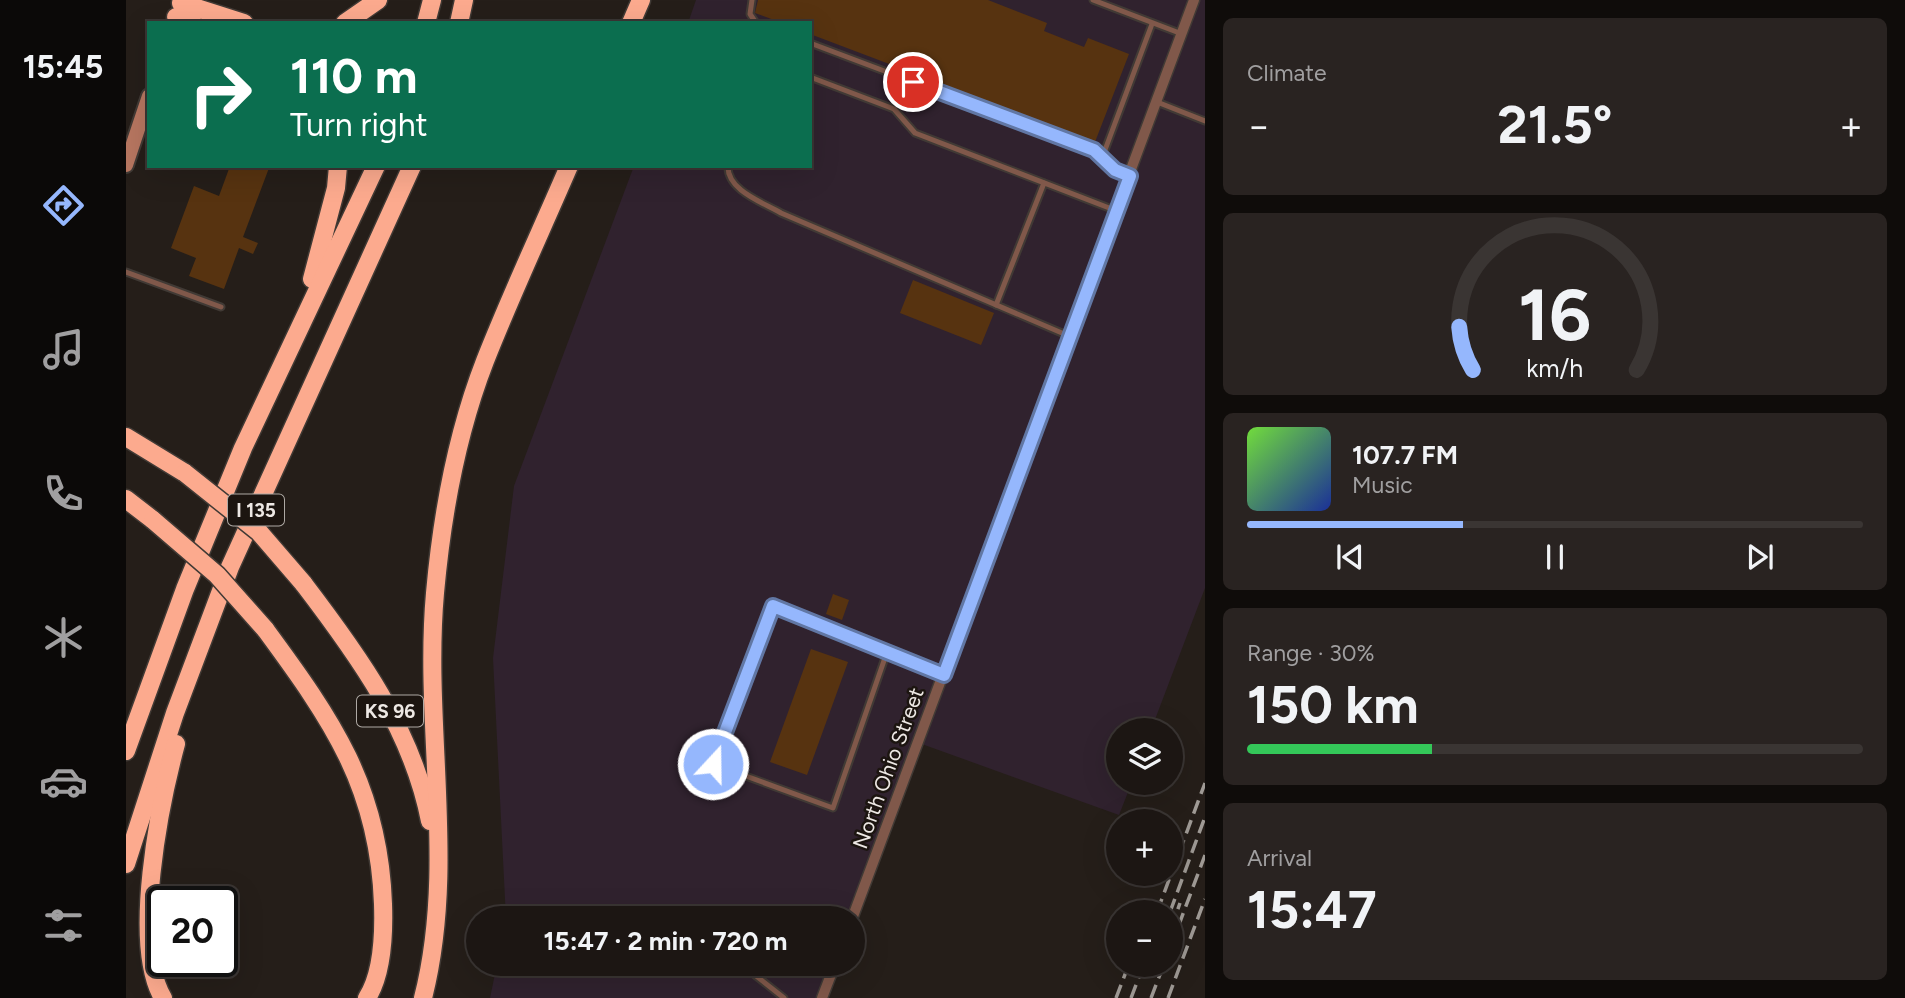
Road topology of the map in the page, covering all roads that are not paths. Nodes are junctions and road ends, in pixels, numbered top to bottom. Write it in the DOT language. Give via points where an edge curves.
graph roads {
  1 [pos="378,0"];
  2 [pos="432,0"];
  3 [pos="464,0"];
  4 [pos="641,0"];
  5 [pos="752,0"];
  6 [pos="1093,0"];
  7 [pos="1194,0"];
  8 [pos="187,13"];
  9 [pos="233,21"];
  10 [pos="348,21"];
  11 [pos="427,21"];
  12 [pos="459,21"];
  13 [pos="632,21"];
  14 [pos="755,21"];
  15 [pos="1152,24"];
  16 [pos="1182,34"];
  17 [pos="812,44"];
  18 [pos="812,78"];
  19 [pos="147,102"];
  20 [pos="1157,102"];
  21 [pos="147,118"];
  22 [pos="1205,121"];
  23 [pos="138,129"];
  24 [pos="1102,158"];
  25 [pos="126,165"];
  26 [pos="338,168"];
  27 [pos="375,168"];
  28 [pos="411,168"];
  29 [pos="568,168"];
  30 [pos="728,168"];
  31 [pos="1130,176"];
  32 [pos="1044,183"];
  33 [pos="1117,211"];
  34 [pos="126,272"];
  35 [pos="996,305"];
  36 [pos="220,307"];
  37 [pos="1070,337"];
  38 [pos="291,341"];
  39 [pos="126,437"];
  40 [pos="126,499"];
  41 [pos="204,635"];
  42 [pos="887,652"];
  43 [pos="944,675"];
  44 [pos="126,751"];
  45 [pos="437,858"];
  46 [pos="126,864"];
  47 [pos="857,906"];
  48 [pos="756,976"];
  49 [pos="830,976"];
  50 [pos="163,998"];
  51 [pos="367,998"];
  52 [pos="423,998"];
  53 [pos="784,998"];
  54 [pos="822,998"];
  1 -- 10 [label="highway"];
  2 -- 11 [label="highway"];
  3 -- 12 [label="highway"];
  4 -- 13 [label="highway"];
  5 -- 14 [label="lane" via="750,13"];
  6 -- 15 [label="lane"];
  7 -- 16 [label="street, North Ohio Street"];
  8 -- 9 [label="highway"];
  15 -- 16 [label="lane"];
  15 -- 24 [label="lane"];
  16 -- 20 [label="street, North Ohio Street"];
  17 -- 24 [label="lane" via="1094,150"];
  18 -- 32 [label="lane" via="894,109 915,133"];
  19 -- 23 [label="street"];
  20 -- 22 [label="lane"];
  20 -- 31 [label="street, North Ohio Street"];
  21 -- 23 [label="street"];
  23 -- 25 [label="street"];
  24 -- 31 [label="lane"];
  26 -- 38 [label="highway" via="316,266"];
  27 -- 38 [label="highway, I 135"];
  28 -- 41 [label="highway, I 135" via="230,567"];
  29 -- 45 [label="highway" via="485,362 455,465 435,593 432,713 438,784"];
  30 -- 35 [label="lane" via="737,187 780,213"];
  31 -- 33 [label="street, North Ohio Street"];
  32 -- 33 [label="lane"];
  32 -- 35 [label="lane"];
  33 -- 37 [label="street, North Ohio Street"];
  34 -- 36 [label="lane"];
  35 -- 37 [label="lane"];
  37 -- 43 [label="street, North Ohio Street"];
  38 -- 44 [label="highway, I 135" via="185,589"];
  39 -- 45 [label="highway, KS 96, bridge" via="185,472 258,532 350,644 411,752"];
  40 -- 51 [label="highway, bridge" via="217,575 265,629 329,720 357,773 382,866 384,926"];
  41 -- 46 [label="highway, I 135"];
  41 -- 50 [label="highway" via="159,811 148,928 152,965"];
  42 -- 42 [label="lane" via="773,606 713,764 833,808"];
  42 -- 43 [label="lane"];
  43 -- 47 [label="street, North Ohio Street"];
  45 -- 52 [label="highway, KS 96" via="435,942"];
  48 -- 53 [label="lane"];
  49 -- 54 [label="street"];
}
